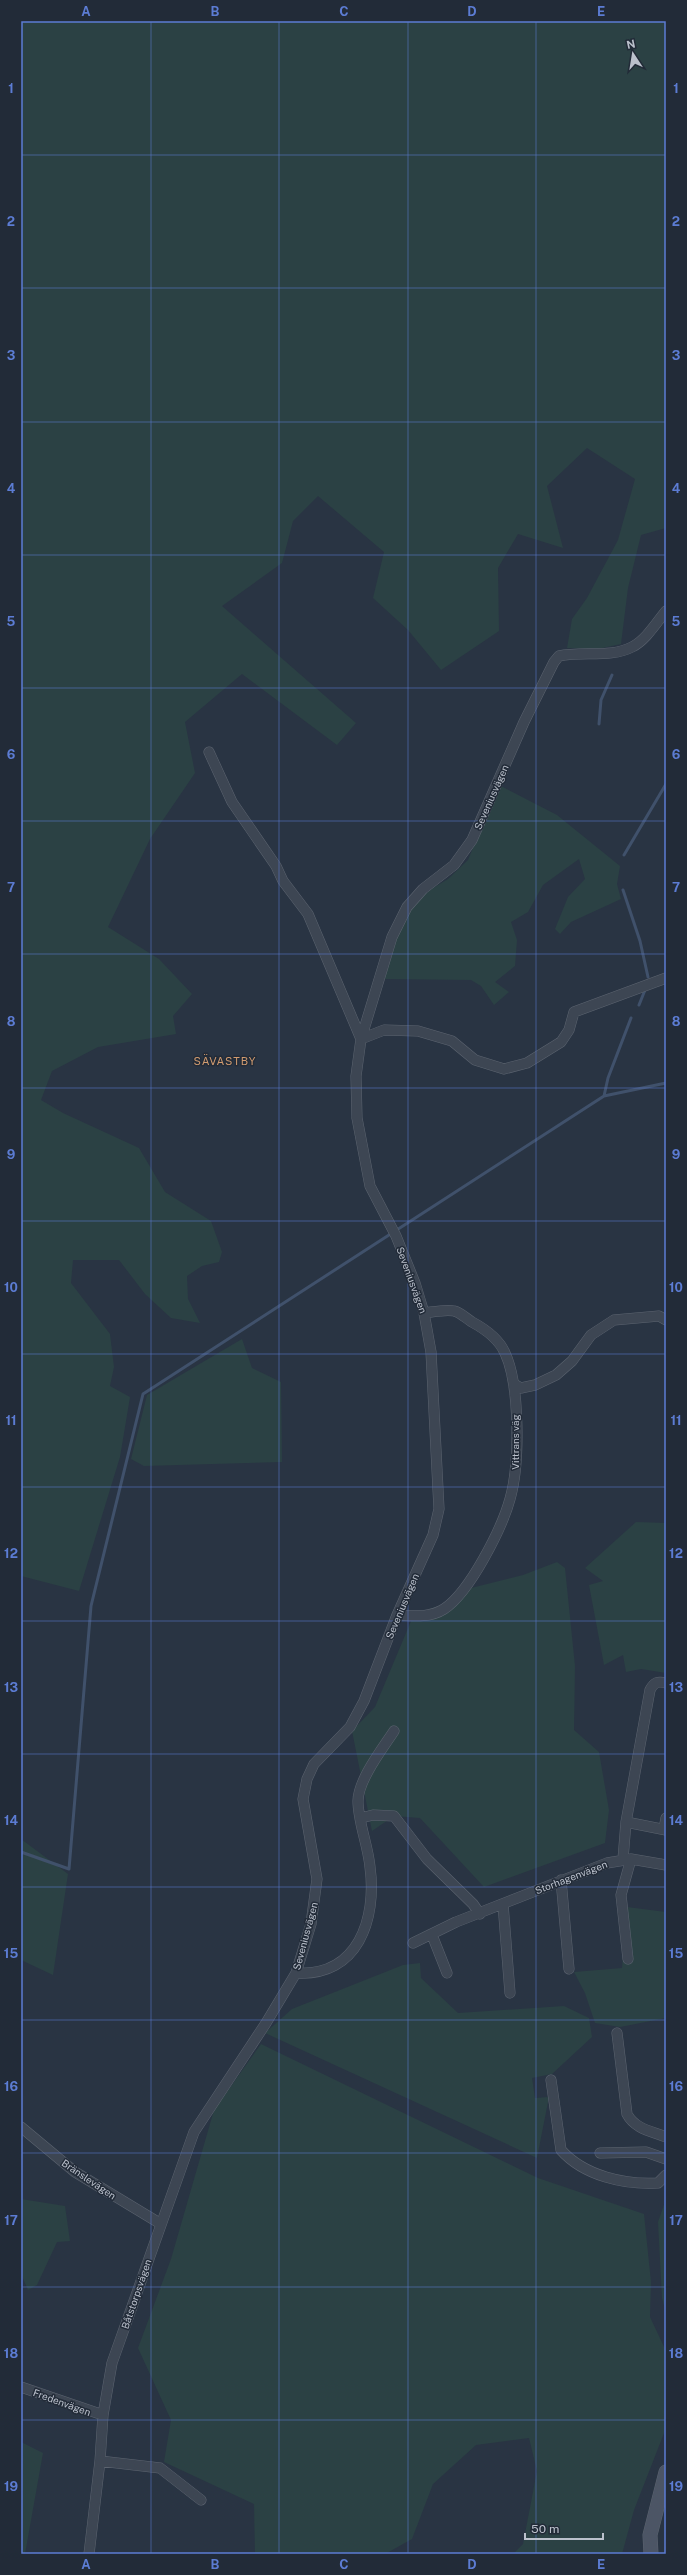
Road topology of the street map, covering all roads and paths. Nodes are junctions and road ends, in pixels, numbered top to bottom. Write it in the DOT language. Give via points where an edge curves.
graph roads {
  1 [pos="666,611"];
  2 [pos="209,752"];
  3 [pos="666,978"];
  4 [pos="361,1039"];
  5 [pos="424,1313"];
  6 [pos="666,1320"];
  7 [pos="514,1384"];
  8 [pos="397,1615"];
  9 [pos="666,1683"];
  10 [pos="394,1732"];
  11 [pos="361,1818"];
  12 [pos="666,1818"];
  13 [pos="626,1822"];
  14 [pos="665,1830"];
  15 [pos="627,1859"];
  16 [pos="666,1865"];
  17 [pos="561,1880"];
  18 [pos="503,1904"];
  19 [pos="480,1914"];
  20 [pos="432,1935"];
  21 [pos="413,1943"];
  22 [pos="628,1959"];
  23 [pos="569,1970"];
  24 [pos="296,1973"];
  25 [pos="446,1973"];
  26 [pos="510,1993"];
  27 [pos="617,2033"];
  28 [pos="551,2080"];
  29 [pos="21,2127"];
  30 [pos="194,2132"];
  31 [pos="666,2136"];
  32 [pos="600,2153"];
  33 [pos="666,2159"];
  34 [pos="666,2175"];
  35 [pos="645,2184"];
  36 [pos="646,2195"];
  37 [pos="161,2224"];
  38 [pos="21,2387"];
  39 [pos="103,2415"];
  40 [pos="100,2461"];
  41 [pos="666,2472"];
  42 [pos="201,2500"];
  43 [pos="89,2554"];
  44 [pos="651,2554"];
  1 -- 4 [label="street, Seveniusvägen" via="645,637 633,647 614,653 565,654 554,662 524,722 472,840 454,865 423,889 407,907 392,937"];
  2 -- 4 [label="street" via="232,802 276,866 283,881 308,914"];
  3 -- 4 [label="street" via="574,1012 569,1030 561,1042 527,1063 504,1069 475,1060 452,1041 418,1031 384,1030"];
  4 -- 5 [label="street, Seveniusvägen" via="356,1076 358,1124 370,1186 396,1236"];
  5 -- 7 [label="street, Vittrans väg" via="454,1311 481,1327 498,1341"];
  5 -- 8 [label="street, Seveniusvägen" via="431,1352 439,1509 433,1535"];
  6 -- 7 [label="street" via="659,1316 614,1320 591,1335 572,1360 556,1375 535,1385 521,1388"];
  7 -- 8 [label="street, Vittrans väg" via="515,1473 510,1499 485,1555 462,1592 443,1609 420,1616"];
  8 -- 24 [label="street, Seveniusvägen" via="364,1701 350,1726 314,1764 307,1779 303,1799 317,1879 310,1924"];
  9 -- 13 [label="street" via="659,1681 653,1684 650,1690"];
  10 -- 11 [label="street" via="365,1779 358,1800"];
  11 -- 19 [label="street" via="374,1815 394,1816 404,1826 412,1842"];
  11 -- 24 [label="street" via="370,1867 368,1923 347,1958 311,1974"];
  12 -- 14 [label="street"];
  13 -- 14 [label="street"];
  13 -- 15 [label="street"];
  15 -- 16 [label="street, Storhagenvägen"];
  15 -- 17 [label="street, Storhagenvägen"];
  15 -- 22 [label="street" via="622,1895"];
  17 -- 18 [label="street, Storhagenvägen"];
  17 -- 23 [label="street"];
  18 -- 19 [label="street, Storhagenvägen"];
  18 -- 26 [label="street"];
  19 -- 20 [label="street, Storhagenvägen" via="456,1922"];
  20 -- 21 [label="street, Storhagenvägen"];
  20 -- 25 [label="street"];
  24 -- 30 [label="street, Seveniusvägen" via="266,2024"];
  27 -- 31 [label="street" via="627,2114 640,2128"];
  28 -- 35 [label="street" via="561,2150 568,2158 584,2168 620,2182"];
  29 -- 37 [label="street, Bränslevägen" via="75,2172"];
  30 -- 37 [label="street, Båtstorpsvägen"];
  32 -- 33 [label="street" via="646,2152"];
  34 -- 35 [label="street" via="658,2183"];
  35 -- 36 [label="street"];
  37 -- 39 [label="street, Båtstorpsvägen" via="112,2364"];
  38 -- 39 [label="street, Fredenvägen"];
  39 -- 40 [label="street, Båtstorpsvägen"];
  40 -- 42 [label="street" via="160,2468"];
  40 -- 43 [label="street, Båtstorpsvägen"];
  41 -- 44 [label="street" via="650,2535"];
}
